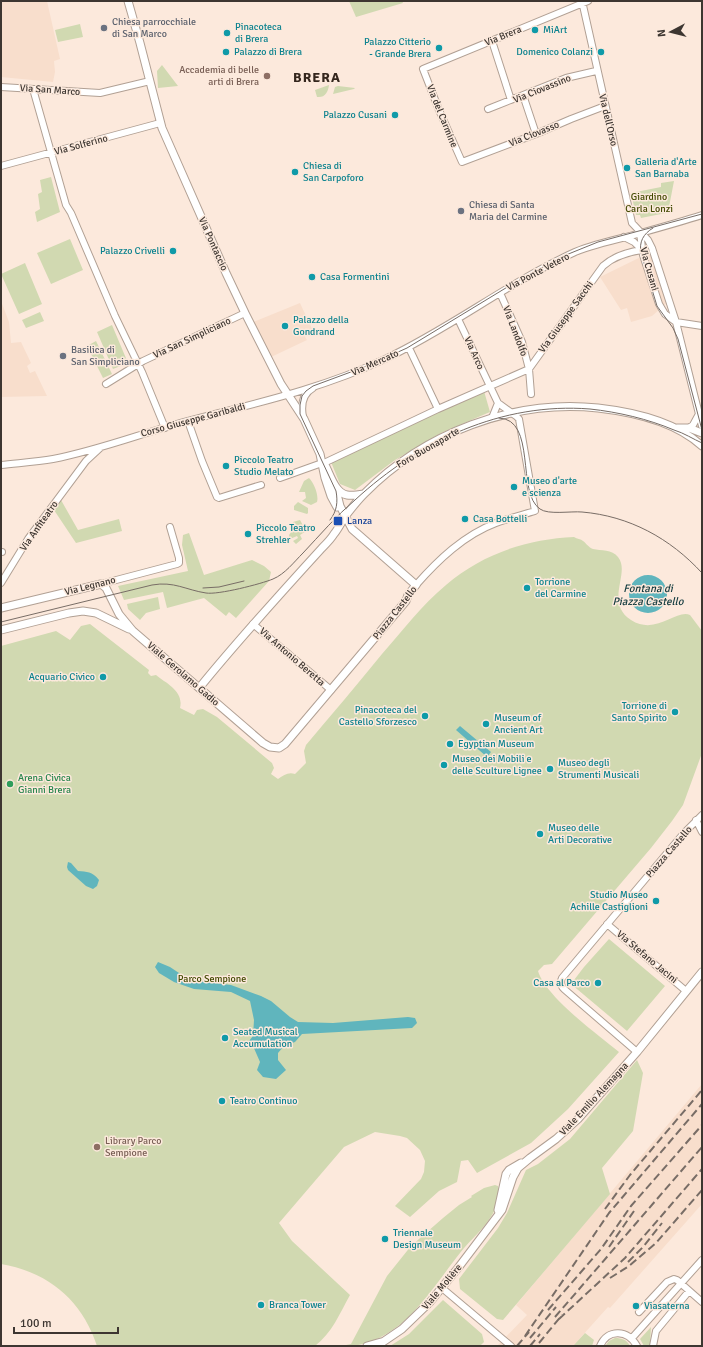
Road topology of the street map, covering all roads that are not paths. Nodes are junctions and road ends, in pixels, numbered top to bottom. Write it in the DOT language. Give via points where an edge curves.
graph roads {
  1 [pos="128,1"];
  2 [pos="584,2"];
  3 [pos="492,40"];
  4 [pos="423,69"];
  5 [pos="596,70"];
  6 [pos="151,85"];
  7 [pos="1,86"];
  8 [pos="33,89"];
  9 [pos="523,95"];
  10 [pos="511,100"];
  11 [pos="605,106"];
  12 [pos="488,109"];
  13 [pos="160,123"];
  14 [pos="536,134"];
  15 [pos="51,153"];
  16 [pos="462,162"];
  17 [pos="1,166"];
  18 [pos="702,215"];
  19 [pos="640,233"];
  20 [pos="624,237"];
  21 [pos="642,250"];
  22 [pos="500,293"];
  23 [pos="245,313"];
  24 [pos="458,319"];
  25 [pos="676,322"];
  26 [pos="702,326"];
  27 [pos="409,348"];
  28 [pos="138,364"];
  29 [pos="529,369"];
  30 [pos="106,384"];
  31 [pos="316,386"];
  32 [pos="489,387"];
  33 [pos="531,394"];
  34 [pos="287,395"];
  35 [pos="498,403"];
  36 [pos="438,409"];
  37 [pos="512,413"];
  38 [pos="699,414"];
  39 [pos="492,418"];
  40 [pos="304,419"];
  41 [pos="188,421"];
  42 [pos="702,426"];
  43 [pos="164,428"];
  44 [pos="677,428"];
  45 [pos="689,428"];
  46 [pos="702,433"];
  47 [pos="702,446"];
  48 [pos="100,448"];
  49 [pos="323,463"];
  50 [pos="1,465"];
  51 [pos="79,470"];
  52 [pos="280,478"];
  53 [pos="261,485"];
  54 [pos="335,486"];
  55 [pos="364,494"];
  56 [pos="345,517"];
  57 [pos="170,527"];
  58 [pos="1,583"];
  59 [pos="101,584"];
  60 [pos="416,585"];
  61 [pos="1,608"];
  62 [pos="253,624"];
  63 [pos="1,630"];
  64 [pos="133,631"];
  65 [pos="200,687"];
  66 [pos="331,690"];
  67 [pos="279,748"];
  68 [pos="702,815"];
  69 [pos="699,821"];
  70 [pos="702,832"];
  71 [pos="607,924"];
  72 [pos="702,972"];
  73 [pos="686,991"];
  74 [pos="637,1052"];
  75 [pos="530,1158"];
  76 [pos="513,1177"];
  77 [pos="504,1180"];
  78 [pos="493,1224"];
  79 [pos="702,1260"];
  80 [pos="681,1284"];
  81 [pos="442,1288"];
  82 [pos="689,1291"];
  83 [pos="702,1302"];
  84 [pos="639,1312"];
  85 [pos="632,1338"];
  86 [pos="380,1344"];
  87 [pos="367,1346"];
  88 [pos="510,1346"];
  89 [pos="600,1346"];
  90 [pos="637,1346"];
  91 [pos="653,1346"];
  1 -- 6 [label="street, Via Pontaccio"];
  2 -- 3 [label="street, Via Brera"];
  2 -- 5 [label="street, Via dell'Orso"];
  3 -- 4 [label="street, Via Brera"];
  3 -- 10 [label="street"];
  4 -- 16 [label="street, Via del Carmine"];
  5 -- 9 [label="street, Via Ciovassino" via="566,78"];
  5 -- 11 [label="street, Via dell'Orso"];
  6 -- 8 [label="street, Via San Marco" via="100,93"];
  6 -- 13 [label="street, Via Pontaccio"];
  7 -- 8 [label="street, Via San Marco"];
  8 -- 15 [label="street"];
  9 -- 10 [label="street, Via Ciovassino"];
  9 -- 14 [label="street"];
  10 -- 12 [label="street, Via Ciovassino"];
  11 -- 14 [label="street, Via Ciovasso"];
  11 -- 19 [label="street, Via dell'Orso" via="632,223"];
  13 -- 15 [label="street, Via Solferino"];
  13 -- 23 [label="street, Via Pontaccio"];
  14 -- 16 [label="street, Via Ciovasso"];
  15 -- 17 [label="street, Via Solferino"];
  15 -- 28 [label="street" via="66,205"];
  18 -- 19 [label="street, Via Ponte Vetero"];
  19 -- 20 [label="street, Via Ponte Vetero"];
  19 -- 21 [label="street, Via Cusani"];
  19 -- 25 [label="street, Via Cusani" via="652,248"];
  20 -- 21 [label="street"];
  20 -- 22 [label="street, Via Ponte Vetero" via="578,251"];
  21 -- 25 [label="street, Via Cusani" via="659,304 664,314"];
  21 -- 29 [label="street, Via Giuseppe Sacchi" via="616,257 603,266"];
  22 -- 24 [label="street, Via Ponte Vetero"];
  22 -- 29 [label="street, Via Landolfo" via="522,342"];
  23 -- 28 [label="street, Via San Simpliciano"];
  23 -- 34 [label="street, Via Pontaccio"];
  24 -- 27 [label="street, Via Mercato"];
  24 -- 32 [label="street, Via Arco"];
  25 -- 26 [label="street"];
  25 -- 38 [label="street, Via Cusani"];
  27 -- 31 [label="street, Via Mercato"];
  27 -- 36 [label="street"];
  28 -- 30 [label="street, Via San Simpliciano"];
  28 -- 43 [label="street"];
  29 -- 32 [label="street"];
  29 -- 33 [label="street"];
  31 -- 34 [label="street, Via Mercato"];
  31 -- 40 [label="street" via="304,398"];
  32 -- 35 [label="street, Via Arco"];
  32 -- 36 [label="street"];
  34 -- 40 [label="street, Via Pontaccio"];
  34 -- 41 [label="street, Corso Giuseppe Garibaldi"];
  35 -- 37 [label="street"];
  35 -- 39 [label="street"];
  36 -- 49 [label="street"];
  37 -- 39 [label="street, Foro Buonaparte"];
  37 -- 44 [label="street, Foro Buonaparte" via="585,407 620,411"];
  37 -- 60 [label="street, Piazza Castello" via="519,419 535,511 501,521 475,533 448,552"];
  38 -- 42 [label="street, Via Cusani"];
  38 -- 45 [label="street"];
  39 -- 55 [label="street, Foro Buonaparte" via="444,436 401,462"];
  40 -- 49 [label="street, Via Pontaccio"];
  41 -- 43 [label="street, Corso Giuseppe Garibaldi"];
  41 -- 53 [label="street" via="217,497"];
  43 -- 48 [label="street, Corso Giuseppe Garibaldi"];
  44 -- 45 [label="street, Foro Buonaparte"];
  44 -- 47 [label="street, Foro Buonaparte"];
  45 -- 46 [label="street, Foro Buonaparte"];
  48 -- 50 [label="street, Corso Giuseppe Garibaldi" via="54,459"];
  48 -- 51 [label="street, Corso Giuseppe Garibaldi"];
  49 -- 52 [label="street"];
  49 -- 54 [label="street"];
  49 -- 56 [label="street" via="331,496"];
  51 -- 58 [label="street, Via Anfiteatro" via="28,539"];
  54 -- 55 [label="street" via="346,495"];
  54 -- 56 [label="street"];
  55 -- 56 [label="street, Foro Buonaparte"];
  56 -- 60 [label="street" via="352,530"];
  56 -- 62 [label="street, Foro Buonaparte" via="333,536"];
  57 -- 59 [label="street, Via Legnano" via="179,563"];
  59 -- 61 [label="street, Via Legnano"];
  59 -- 64 [label="street, Viale Gerolamo Gadio" via="106,588 119,614"];
  60 -- 66 [label="street, Piazza Castello" via="406,601"];
  62 -- 65 [label="street, Foro Buonaparte"];
  62 -- 66 [label="street, Via Antonio Beretta"];
  63 -- 64 [label="street" via="83,611 96,613"];
  64 -- 65 [label="street, Viale Gerolamo Gadio"];
  65 -- 67 [label="street, Viale Gerolamo Gadio" via="262,743"];
  66 -- 67 [label="street, Piazza Castello"];
  68 -- 69 [label="street, Piazza Castello"];
  69 -- 70 [label="street"];
  69 -- 71 [label="street, Piazza Castello"];
  71 -- 73 [label="street, Via Stefano Jacini"];
  71 -- 74 [label="street, Piazza Castello" via="560,982 564,989"];
  72 -- 73 [label="street, Viale Emilio Alemagna"];
  73 -- 74 [label="street, Viale Emilio Alemagna"];
  74 -- 75 [label="street, Viale Emilio Alemagna" via="578,1119"];
  75 -- 76 [label="street, Viale Emilio Alemagna" via="518,1168"];
  75 -- 77 [label="street, Viale Emilio Alemagna" via="509,1170"];
  76 -- 78 [label="street, Viale Molière" via="502,1210"];
  77 -- 78 [label="street, Viale Molière" via="500,1205"];
  78 -- 81 [label="street, Viale Molière"];
  79 -- 80 [label="street"];
  80 -- 82 [label="street"];
  80 -- 84 [label="street" via="677,1280 670,1280"];
  80 -- 85 [label="street"];
  81 -- 86 [label="street, Viale Molière" via="410,1322"];
  81 -- 88 [label="street"];
  82 -- 83 [label="street"];
  82 -- 91 [label="street" via="656,1331"];
  85 -- 89 [label="street" via="624,1334 614,1334 606,1337"];
  85 -- 90 [label="street"];
  86 -- 87 [label="street, Viale Molière"];
}
